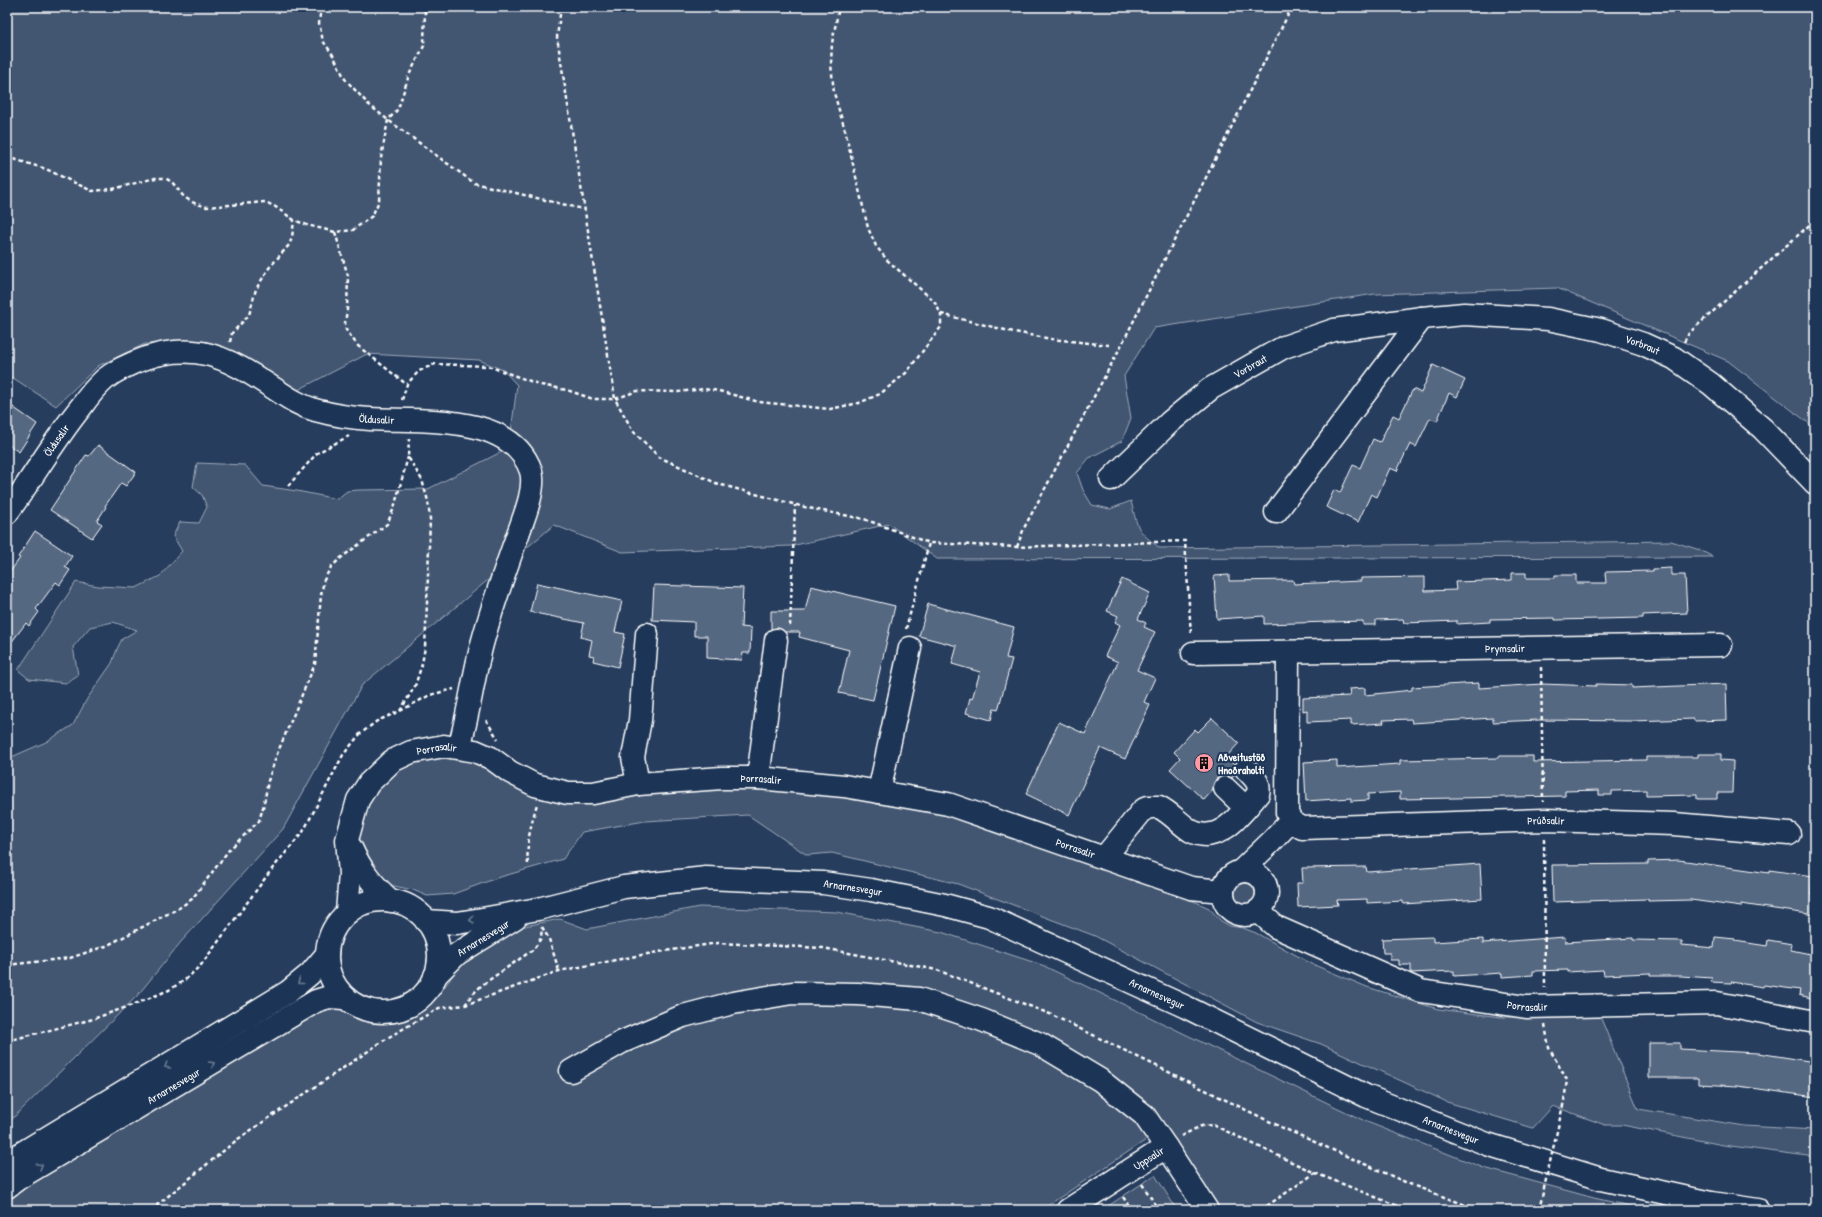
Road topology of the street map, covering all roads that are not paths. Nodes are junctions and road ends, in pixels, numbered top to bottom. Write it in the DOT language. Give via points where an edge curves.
graph roads {
  1 [pos="1422,318"];
  2 [pos="1110,480"];
  3 [pos="1815,483"];
  4 [pos="11,498"];
  5 [pos="1276,512"];
  6 [pos="647,634"];
  7 [pos="783,636"];
  8 [pos="1721,645"];
  9 [pos="910,648"];
  10 [pos="1288,652"];
  11 [pos="1193,653"];
  12 [pos="459,748"];
  13 [pos="1246,768"];
  14 [pos="758,778"];
  15 [pos="638,784"];
  16 [pos="1226,788"];
  17 [pos="879,792"];
  18 [pos="1246,808"];
  19 [pos="1296,824"];
  20 [pos="1789,834"];
  21 [pos="347,840"];
  22 [pos="1104,858"];
  23 [pos="1241,871"];
  24 [pos="1262,878"];
  25 [pos="1222,891"];
  26 [pos="391,901"];
  27 [pos="538,909"];
  28 [pos="1258,911"];
  29 [pos="347,913"];
  30 [pos="426,921"];
  31 [pos="327,954"];
  32 [pos="435,976"];
  33 [pos="344,998"];
  34 [pos="1815,1022"];
  35 [pos="571,1071"];
  36 [pos="1166,1146"];
  37 [pos="7,1162"];
  38 [pos="7,1187"];
  39 [pos="1068,1210"];
  40 [pos="1207,1210"];
  41 [pos="1758,1210"];
  1 -- 2 [label="street, Vorbraut" via="1334,330 1284,347 1210,389 1170,422"];
  1 -- 3 [label="street, Vorbraut" via="1464,314 1548,319 1601,330 1643,344 1674,358 1711,384 1763,429"];
  1 -- 5 [label="street"];
  4 -- 12 [label="street, Öldusalir" via="105,378 125,366 171,352 197,352 225,358 294,402 315,410 340,416 407,419 472,426 503,437 524,456 532,474 531,492 482,644"];
  6 -- 15 [label="street" via="646,720 633,757"];
  7 -- 14 [label="street"];
  8 -- 10 [label="street, Þrymsalir"];
  9 -- 17 [label="street"];
  10 -- 11 [label="street, Þrymsalir"];
  10 -- 19 [label="street" via="1287,813"];
  12 -- 15 [label="street, Þorrasalir" via="491,758 535,785 568,793 593,793"];
  12 -- 21 [label="street, Þorrasalir" via="430,747 392,761 369,783 358,800"];
  13 -- 18 [label="street" via="1258,782 1259,789"];
  14 -- 15 [label="street, Þorrasalir"];
  14 -- 17 [label="street, Þorrasalir"];
  16 -- 18 [label="street"];
  17 -- 22 [label="street, Þorrasalir" via="948,804"];
  18 -- 22 [label="street" via="1226,828 1209,834 1193,831 1160,807 1148,807"];
  19 -- 20 [label="street, Þrúðsalir" via="1545,820 1674,824"];
  19 -- 23 [label="street" via="1271,842"];
  19 -- 24 [label="street"];
  21 -- 26 [label="street" via="360,867"];
  21 -- 29 [label="street, Þorrasalir" via="350,873"];
  22 -- 25 [label="street, Þorrasalir" via="1191,888"];
  23 -- 24 [label="street" via="1253,872"];
  23 -- 25 [label="street" via="1228,878"];
  24 -- 28 [label="street" via="1268,892 1264,906"];
  25 -- 28 [label="street" via="1226,905 1237,914 1252,915"];
  26 -- 29 [label="street" via="366,903"];
  26 -- 30 [label="street" via="404,905"];
  27 -- 30 [label="street, Arnarnesvegur, one-way" via="457,922"];
  27 -- 32 [label="street, Arnarnesvegur" via="482,937 456,954"];
  27 -- 41 [label="street, Arnarnesvegur" via="624,887 706,878 823,883 945,905 988,917 1186,1007 1366,1096 1487,1144 1600,1179 1711,1203"];
  28 -- 34 [label="street, Þorrasalir" via="1276,928 1421,991 1526,1007 1717,1003"];
  29 -- 31 [label="street" via="330,938"];
  30 -- 32 [label="street" via="438,947"];
  31 -- 33 [label="street" via="328,970 334,985"];
  31 -- 37 [label="street, Arnarnesvegur, one-way" via="310,974 282,996"];
  32 -- 33 [label="street" via="428,990 417,1001 388,1012 372,1012"];
  38 -- 33 [label="street, Arnarnesvegur, one-way" via="316,1001 329,997"];
  35 -- 36 [label="street" via="622,1042 676,1019 733,1003 792,993 858,994 919,999 982,1020 1040,1044 1094,1076 1144,1115"];
  36 -- 39 [label="street, Uppsalir"];
  36 -- 40 [label="street, Uppsalir"];
}
